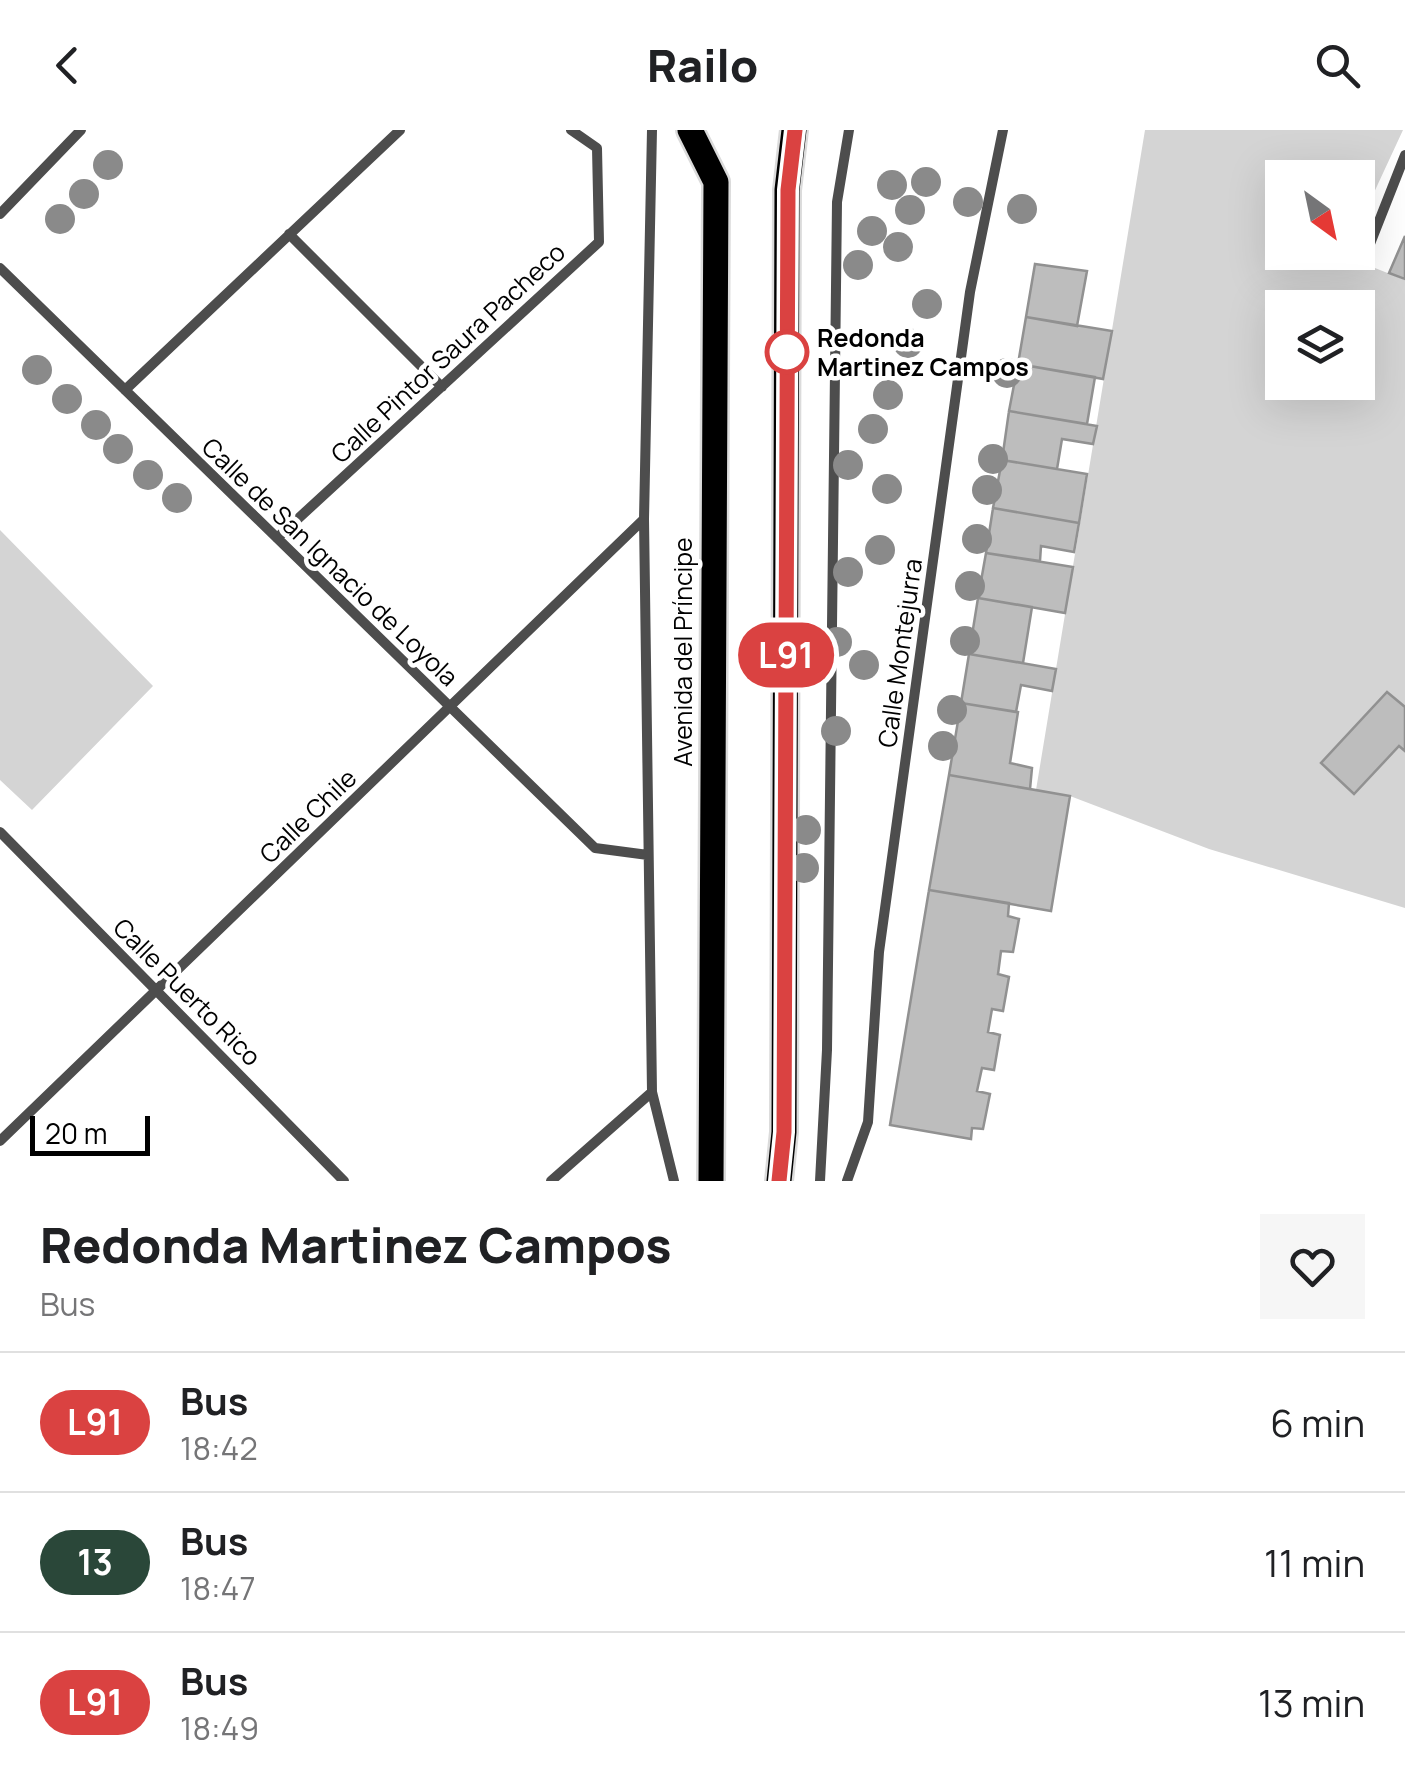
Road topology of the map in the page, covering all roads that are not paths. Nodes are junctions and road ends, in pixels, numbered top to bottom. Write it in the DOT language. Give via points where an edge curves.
graph roads {
  1 [pos="81,130"];
  2 [pos="400,130"];
  3 [pos="572,130"];
  4 [pos="652,130"];
  5 [pos="690,130"];
  6 [pos="794,130"];
  7 [pos="849,130"];
  8 [pos="1003,130"];
  9 [pos="1405,155"];
  10 [pos="0,214"];
  11 [pos="1375,231"];
  12 [pos="289,234"];
  13 [pos="0,268"];
  14 [pos="442,386"];
  15 [pos="125,390"];
  16 [pos="644,519"];
  17 [pos="276,538"];
  18 [pos="450,706"];
  19 [pos="0,832"];
  20 [pos="648,855"];
  21 [pos="156,990"];
  22 [pos="652,1092"];
  23 [pos="0,1141"];
  24 [pos="344,1181"];
  25 [pos="551,1181"];
  26 [pos="674,1181"];
  27 [pos="710,1181"];
  28 [pos="779,1181"];
  29 [pos="820,1181"];
  30 [pos="847,1181"];
  1 -- 10 [label="street"];
  2 -- 12 [label="street"];
  3 -- 14 [label="street, Calle Pintor Saura Pacheco" via="597,148 599,242"];
  4 -- 16 [label="street, Avenida del Príncipe"];
  5 -- 27 [label="main road, Avenida del Príncipe" via="716,182"];
  6 -- 28 [label="main road" via="788,190"];
  7 -- 29 [label="street" via="837,202"];
  8 -- 30 [label="street, Calle Montejurra" via="970,292 879,952 868,1122"];
  9 -- 11 [label="street"];
  12 -- 14 [label="street"];
  12 -- 15 [label="street"];
  13 -- 15 [label="street, Calle de San Ignacio de Loyola"];
  14 -- 17 [label="street, Calle Pintor Saura Pacheco"];
  15 -- 17 [label="street, Calle de San Ignacio de Loyola"];
  16 -- 18 [label="street, Calle Chile"];
  16 -- 20 [label="street, Avenida del Príncipe"];
  17 -- 18 [label="street, Calle de San Ignacio de Loyola"];
  18 -- 20 [label="street, Calle de San Ignacio de Loyola" via="595,848"];
  18 -- 21 [label="street, Calle Chile"];
  19 -- 21 [label="street, Calle Puerto Rico"];
  20 -- 22 [label="street, Avenida del Príncipe"];
  21 -- 23 [label="street, Calle Chile"];
  21 -- 24 [label="street, Calle Puerto Rico"];
  22 -- 25 [label="street"];
  22 -- 26 [label="street, Avenida del Príncipe"];
}
